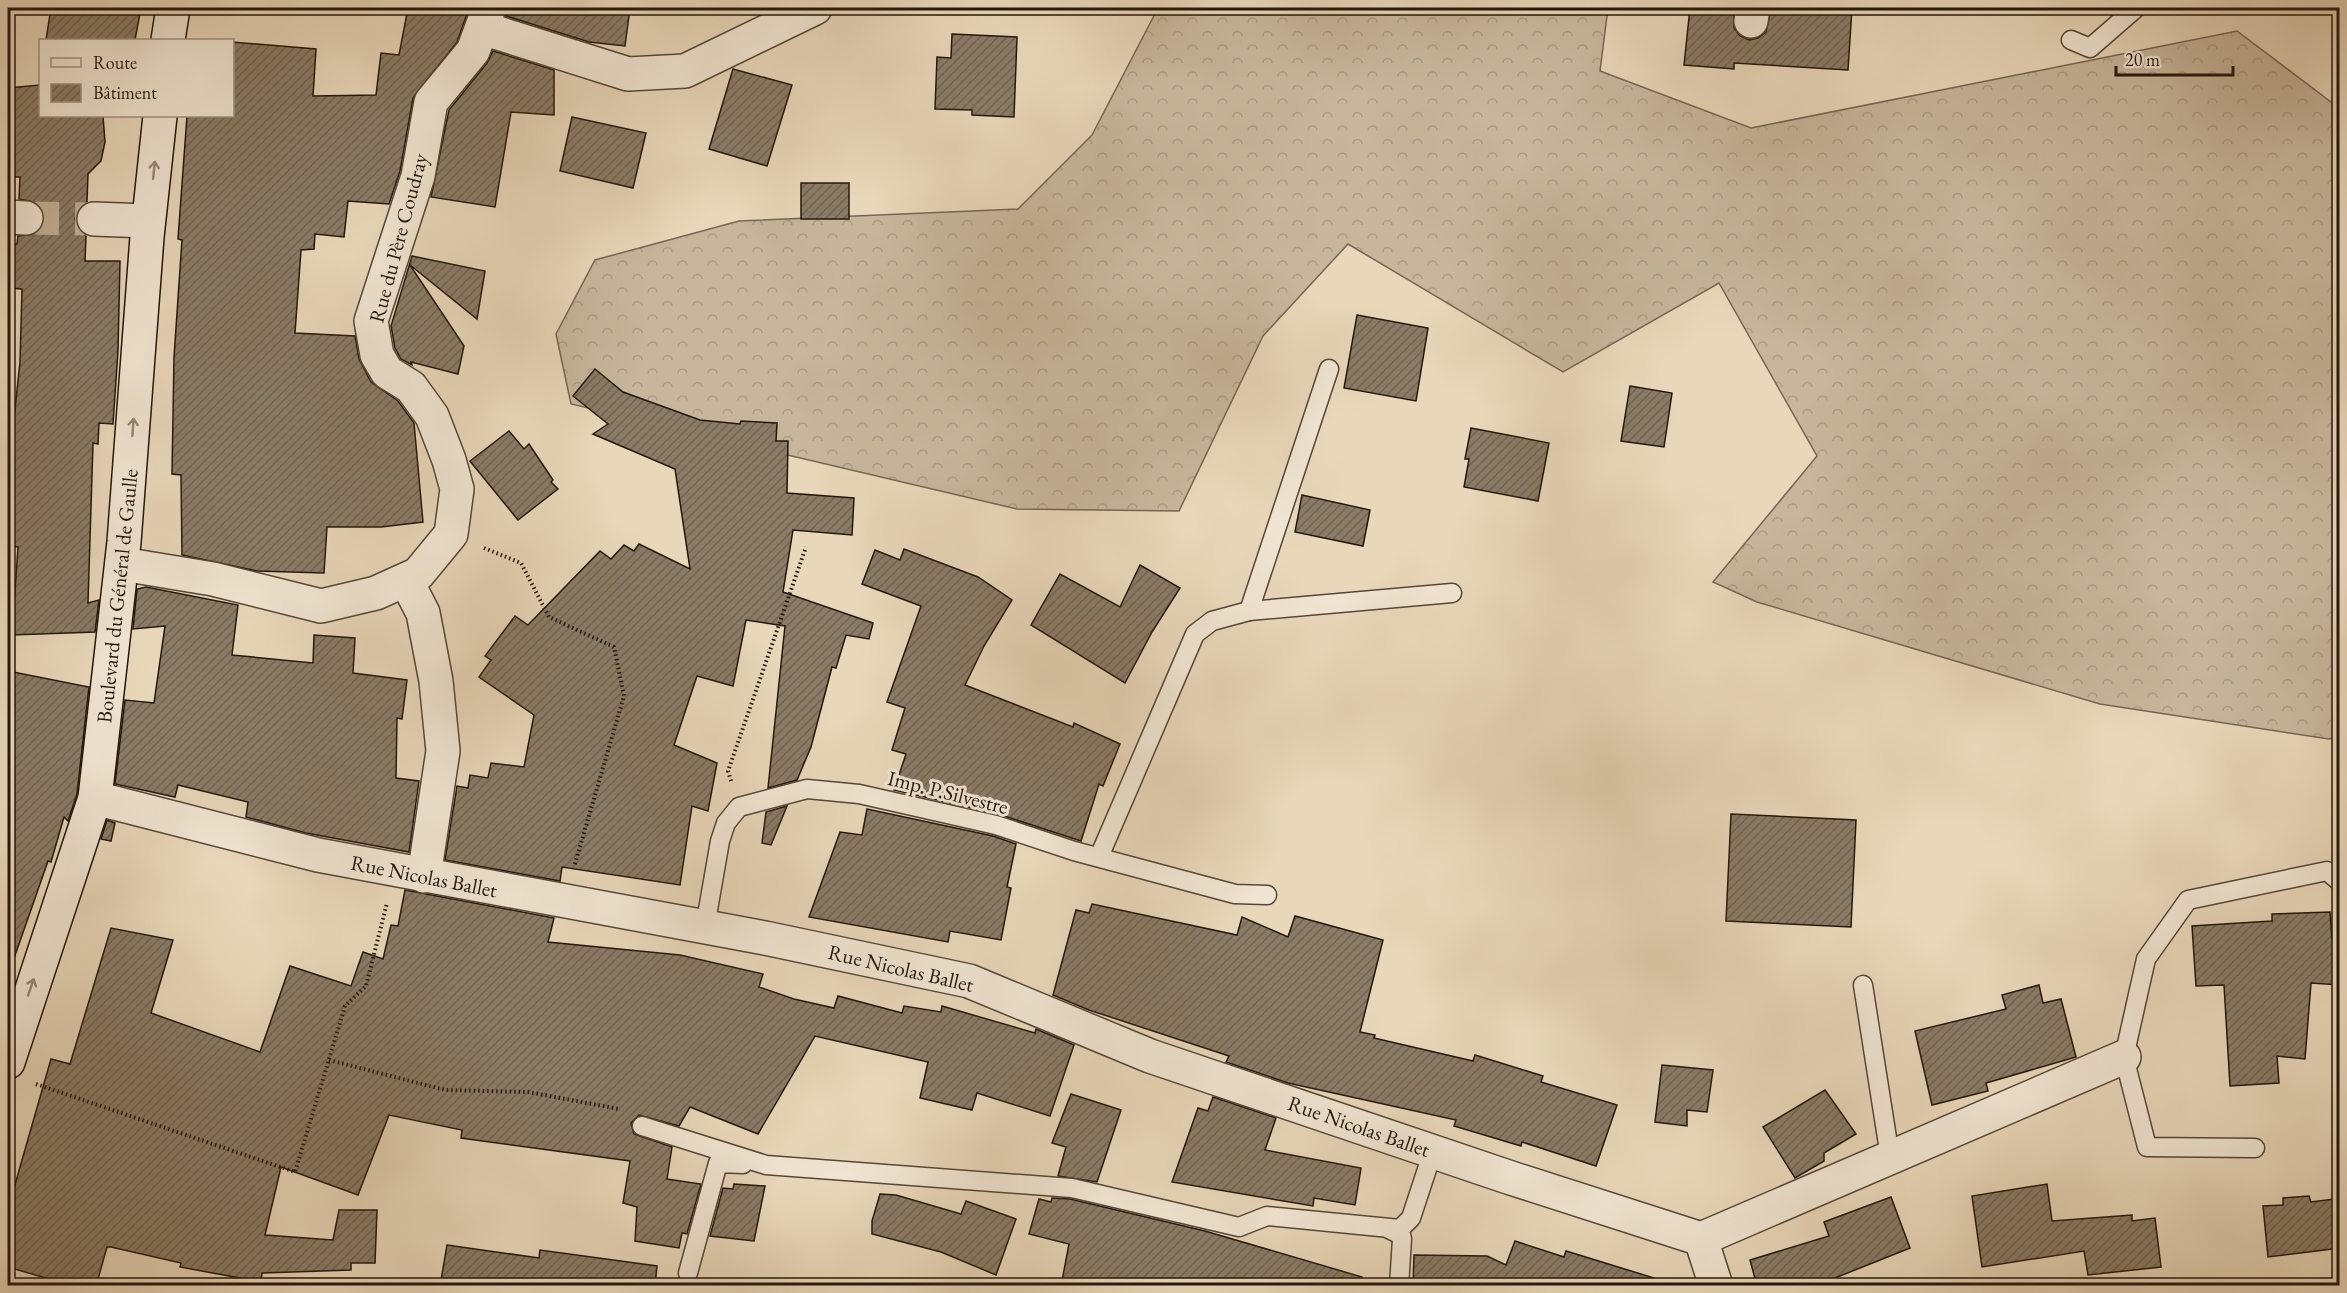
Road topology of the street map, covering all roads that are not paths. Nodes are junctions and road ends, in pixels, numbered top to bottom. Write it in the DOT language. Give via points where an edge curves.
graph roads {
  1 [pos="173,8"];
  2 [pos="815,8"];
  3 [pos="2136,8"];
  4 [pos="485,18"];
  5 [pos="168,39"];
  6 [pos="2071,40"];
  7 [pos="160,117"];
  8 [pos="94,219"];
  9 [pos="148,221"];
  10 [pos="1329,369"];
  11 [pos="122,564"];
  12 [pos="406,580"];
  13 [pos="1452,592"];
  14 [pos="1249,611"];
  15 [pos="95,798"];
  16 [pos="1098,857"];
  17 [pos="410,873"];
  18 [pos="2340,882"];
  19 [pos="1267,895"];
  20 [pos="705,927"];
  21 [pos="1863,985"];
  22 [pos="2124,1057"];
  23 [pos="19,1072"];
  24 [pos="642,1126"];
  25 [pos="2255,1148"];
  26 [pos="1433,1151"];
  27 [pos="1890,1157"];
  28 [pos="766,1165"];
  29 [pos="1389,1229"];
  30 [pos="1701,1239"];
  31 [pos="688,1273"];
  32 [pos="1400,1286"];
  33 [pos="1716,1286"];
  1 -- 5 [label="street"];
  2 -- 4 [label="street" via="685,71 628,74"];
  3 -- 6 [label="lane" via="2090,48"];
  4 -- 12 [label="street, Rue du Père Coudray" via="473,51 430,102 418,176 370,321 377,355 387,372 411,387 432,416 457,489 451,534 418,574"];
  9 -- 7 [label="street, Boulevard du Général de Gaulle, one-way"];
  8 -- 9 [label="street"];
  11 -- 9 [label="street, Boulevard du Général de Gaulle, one-way"];
  10 -- 14 [label="lane"];
  11 -- 12 [label="street" via="213,579 321,606 376,593"];
  11 -- 15 [label="street, Boulevard du Général de Gaulle"];
  12 -- 17 [label="street" via="423,613 436,681 443,751"];
  13 -- 14 [label="lane"];
  14 -- 16 [label="lane" via="1212,621 1195,634"];
  15 -- 17 [label="street, Rue Nicolas Ballet" via="318,855"];
  23 -- 15 [label="street, Boulevard du Général de Gaulle, one-way"];
  16 -- 19 [label="lane, Imp. P.Silvestre" via="1235,894"];
  16 -- 20 [label="lane, Imp. P.Silvestre" via="996,825 860,794 807,789 740,807 726,823"];
  17 -- 20 [label="street, Rue Nicolas Ballet"];
  18 -- 22 [label="lane" via="2327,871 2188,900 2146,959"];
  20 -- 26 [label="street, Rue Nicolas Ballet" via="969,981 1150,1056"];
  21 -- 27 [label="lane"];
  22 -- 25 [label="lane" via="2147,1147"];
  22 -- 27 [label="street"];
  24 -- 28 [label="lane"];
  26 -- 29 [label="lane" via="1407,1224"];
  26 -- 30 [label="street, Rue Nicolas Ballet"];
  27 -- 30 [label="street"];
  28 -- 29 [label="lane" via="1072,1188 1239,1227 1267,1216"];
  28 -- 31 [label="lane" via="718,1163"];
  29 -- 32 [label="lane" via="1402,1239"];
  30 -- 33 [label="street"];
}
